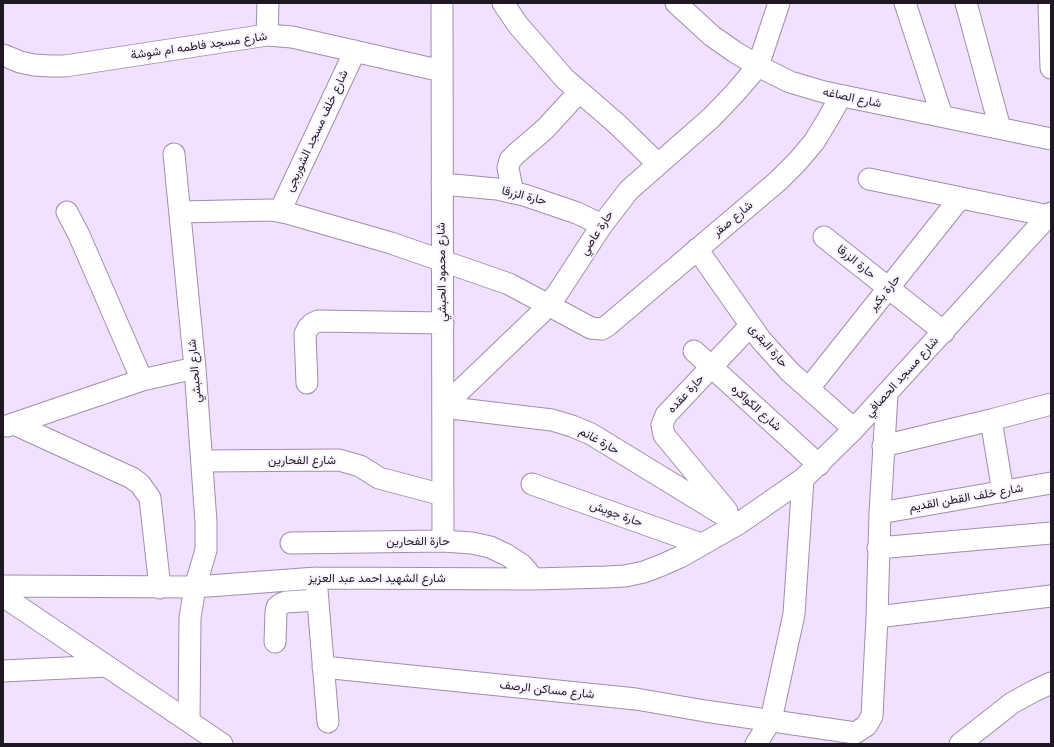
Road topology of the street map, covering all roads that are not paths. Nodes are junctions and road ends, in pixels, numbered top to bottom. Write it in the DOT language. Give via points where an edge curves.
graph roads {
  1 [pos="268,3"];
  2 [pos="442,3"];
  3 [pos="503,3"];
  4 [pos="676,3"];
  5 [pos="778,3"];
  6 [pos="905,3"];
  7 [pos="966,3"];
  8 [pos="1049,3"];
  9 [pos="267,35"];
  10 [pos="355,51"];
  11 [pos="3,55"];
  12 [pos="758,66"];
  13 [pos="1051,68"];
  14 [pos="442,71"];
  15 [pos="580,92"];
  16 [pos="841,96"];
  17 [pos="942,116"];
  18 [pos="1000,128"];
  19 [pos="1051,139"];
  20 [pos="174,154"];
  21 [pos="658,164"];
  22 [pos="869,179"];
  23 [pos="442,184"];
  24 [pos="513,193"];
  25 [pos="960,198"];
  26 [pos="280,211"];
  27 [pos="67,212"];
  28 [pos="180,212"];
  29 [pos="1050,214"];
  30 [pos="602,225"];
  31 [pos="824,236"];
  32 [pos="698,249"];
  33 [pos="442,261"];
  34 [pos="889,288"];
  35 [pos="548,304"];
  36 [pos="443,323"];
  37 [pos="750,326"];
  38 [pos="944,332"];
  39 [pos="694,351"];
  40 [pos="711,367"];
  41 [pos="195,368"];
  42 [pos="142,380"];
  43 [pos="306,382"];
  44 [pos="809,388"];
  45 [pos="887,394"];
  46 [pos="1051,404"];
  47 [pos="443,407"];
  48 [pos="991,420"];
  49 [pos="8,425"];
  50 [pos="854,430"];
  51 [pos="883,446"];
  52 [pos="202,461"];
  53 [pos="819,465"];
  54 [pos="803,479"];
  55 [pos="1051,483"];
  56 [pos="532,484"];
  57 [pos="1003,492"];
  58 [pos="443,495"];
  59 [pos="880,513"];
  60 [pos="738,524"];
  61 [pos="1051,533"];
  62 [pos="443,541"];
  63 [pos="291,543"];
  64 [pos="701,544"];
  65 [pos="878,548"];
  66 [pos="316,578"];
  67 [pos="534,579"];
  68 [pos="3,586"];
  69 [pos="195,587"];
  70 [pos="160,588"];
  71 [pos="3,596"];
  72 [pos="1051,596"];
  73 [pos="318,600"];
  74 [pos="877,616"];
  75 [pos="275,642"];
  76 [pos="107,666"];
  77 [pos="323,667"];
  78 [pos="3,671"];
  79 [pos="1051,683"];
  80 [pos="771,720"];
  81 [pos="189,721"];
  82 [pos="328,722"];
  83 [pos="856,738"];
  84 [pos="222,744"];
  85 [pos="756,744"];
  86 [pos="960,744"];
  1 -- 9 [label="street"];
  2 -- 14 [label="street, شارع محمود الحبشي"];
  3 -- 15 [label="street" via="523,31 565,79"];
  4 -- 12 [label="street, شارع الصاغه" via="712,36"];
  5 -- 12 [label="street"];
  6 -- 17 [label="street"];
  7 -- 18 [label="street"];
  8 -- 13 [label="street"];
  9 -- 10 [label="street, شارع مسجد فاطمه ام شوشة" via="292,37"];
  9 -- 11 [label="street, شارع مسجد فاطمه ام شوشة" via="65,66 34,65"];
  10 -- 14 [label="street, شارع مسجد فاطمه ام شوشة"];
  10 -- 26 [label="street, شارع خلف مسجد الشوربجى"];
  12 -- 16 [label="street, شارع الصاغه" via="790,82"];
  12 -- 21 [label="street, حارة عاصي" via="711,118"];
  14 -- 23 [label="street, شارع محمود الحبشي"];
  15 -- 21 [label="street"];
  15 -- 24 [label="street" via="546,129 510,160 508,168"];
  16 -- 17 [label="street, شارع الصاغه"];
  16 -- 32 [label="street, شارع صقر" via="821,130 797,162"];
  17 -- 18 [label="street, شارع الصاغه"];
  18 -- 19 [label="street, شارع الصاغه"];
  20 -- 28 [label="street, شارع الحبشي"];
  21 -- 30 [label="street, حارة عاصي" via="629,190"];
  22 -- 25 [label="street"];
  23 -- 24 [label="street, حارة الزرقا"];
  23 -- 33 [label="street, شارع محمود الحبشي"];
  24 -- 30 [label="street, حارة الزرقا" via="551,203"];
  25 -- 29 [label="street"];
  25 -- 34 [label="street, حارة بكير"];
  26 -- 28 [label="street"];
  26 -- 33 [label="street" via="391,243"];
  27 -- 42 [label="street"];
  28 -- 41 [label="street, شارع الحبشي"];
  29 -- 38 [label="street, شارع مسجد الحصافي"];
  30 -- 35 [label="street, حارة عاصي"];
  31 -- 34 [label="street, حارة الزرقا"];
  32 -- 35 [label="street, شارع صقر" via="602,329 591,328"];
  32 -- 37 [label="street, حارة البقرى"];
  33 -- 35 [label="street" via="509,284"];
  33 -- 36 [label="street, شارع محمود الحبشي"];
  34 -- 38 [label="street, حارة الزرقا"];
  34 -- 44 [label="street, حارة بكير"];
  35 -- 47 [label="street, حارة عاصي"];
  36 -- 43 [label="street" via="318,321 312,324 305,334"];
  36 -- 47 [label="street, شارع محمود الحبشي"];
  37 -- 40 [label="street, حارة عقده"];
  37 -- 44 [label="street, حارة البقرى" via="773,354"];
  38 -- 45 [label="street, شارع مسجد الحصافي"];
  39 -- 40 [label="street, شارع الكواكره"];
  40 -- 53 [label="street, شارع الكواكره"];
  40 -- 60 [label="street, حارة عقده" via="666,415 662,430"];
  41 -- 42 [label="street"];
  41 -- 52 [label="street, شارع الحبشي"];
  42 -- 49 [label="street"];
  44 -- 50 [label="street, حارة البقرى"];
  45 -- 50 [label="street, شارع مسجد الحصافي"];
  45 -- 51 [label="street"];
  46 -- 48 [label="street"];
  47 -- 58 [label="street, شارع محمود الحبشي"];
  47 -- 60 [label="street, حارة غانم" via="552,420 572,426 603,441"];
  48 -- 51 [label="street"];
  48 -- 57 [label="street"];
  49 -- 70 [label="street" via="132,478 140,484 150,498"];
  50 -- 53 [label="street, شارع مسجد الحصافي"];
  51 -- 59 [label="street"];
  52 -- 58 [label="street, شارع الفحارين" via="339,460 360,466 379,478"];
  52 -- 69 [label="street, شارع الحبشي" via="206,550"];
  53 -- 54 [label="street, شارع مسجد الحصافي"];
  54 -- 60 [label="street, شارع مسجد الحصافي"];
  54 -- 80 [label="street" via="794,614"];
  55 -- 57 [label="street, شارع خلف القطن القديم"];
  56 -- 64 [label="street, حارة جويش"];
  57 -- 59 [label="street, شارع خلف القطن القديم"];
  58 -- 62 [label="street, شارع محمود الحبشي"];
  59 -- 65 [label="street"];
  60 -- 64 [label="street, شارع الشهيد احمد عبد العزيز"];
  61 -- 65 [label="street"];
  62 -- 63 [label="street, حارة الفحارين"];
  62 -- 67 [label="street, حارة الفحارين" via="490,547 507,555"];
  64 -- 67 [label="street, شارع الشهيد احمد عبد العزيز" via="662,565 632,574"];
  65 -- 74 [label="street"];
  66 -- 67 [label="street, شارع الشهيد احمد عبد العزيز"];
  66 -- 69 [label="street, شارع الشهيد احمد عبد العزيز"];
  66 -- 73 [label="street"];
  68 -- 70 [label="street, شارع الشهيد احمد عبد العزيز"];
  69 -- 70 [label="street, شارع الشهيد احمد عبد العزيز"];
  69 -- 81 [label="street, شارع الحبشي" via="190,618"];
  71 -- 76 [label="street"];
  72 -- 74 [label="street"];
  73 -- 75 [label="street" via="286,602 277,607"];
  73 -- 77 [label="street"];
  74 -- 83 [label="street" via="872,716"];
  76 -- 78 [label="street"];
  76 -- 81 [label="street"];
  77 -- 80 [label="street, شارع مساكن الرصف" via="636,699"];
  77 -- 82 [label="street"];
  79 -- 86 [label="street" via="1012,703"];
  80 -- 83 [label="street, شارع مساكن الرصف"];
  80 -- 85 [label="street"];
  81 -- 84 [label="street"];
}
